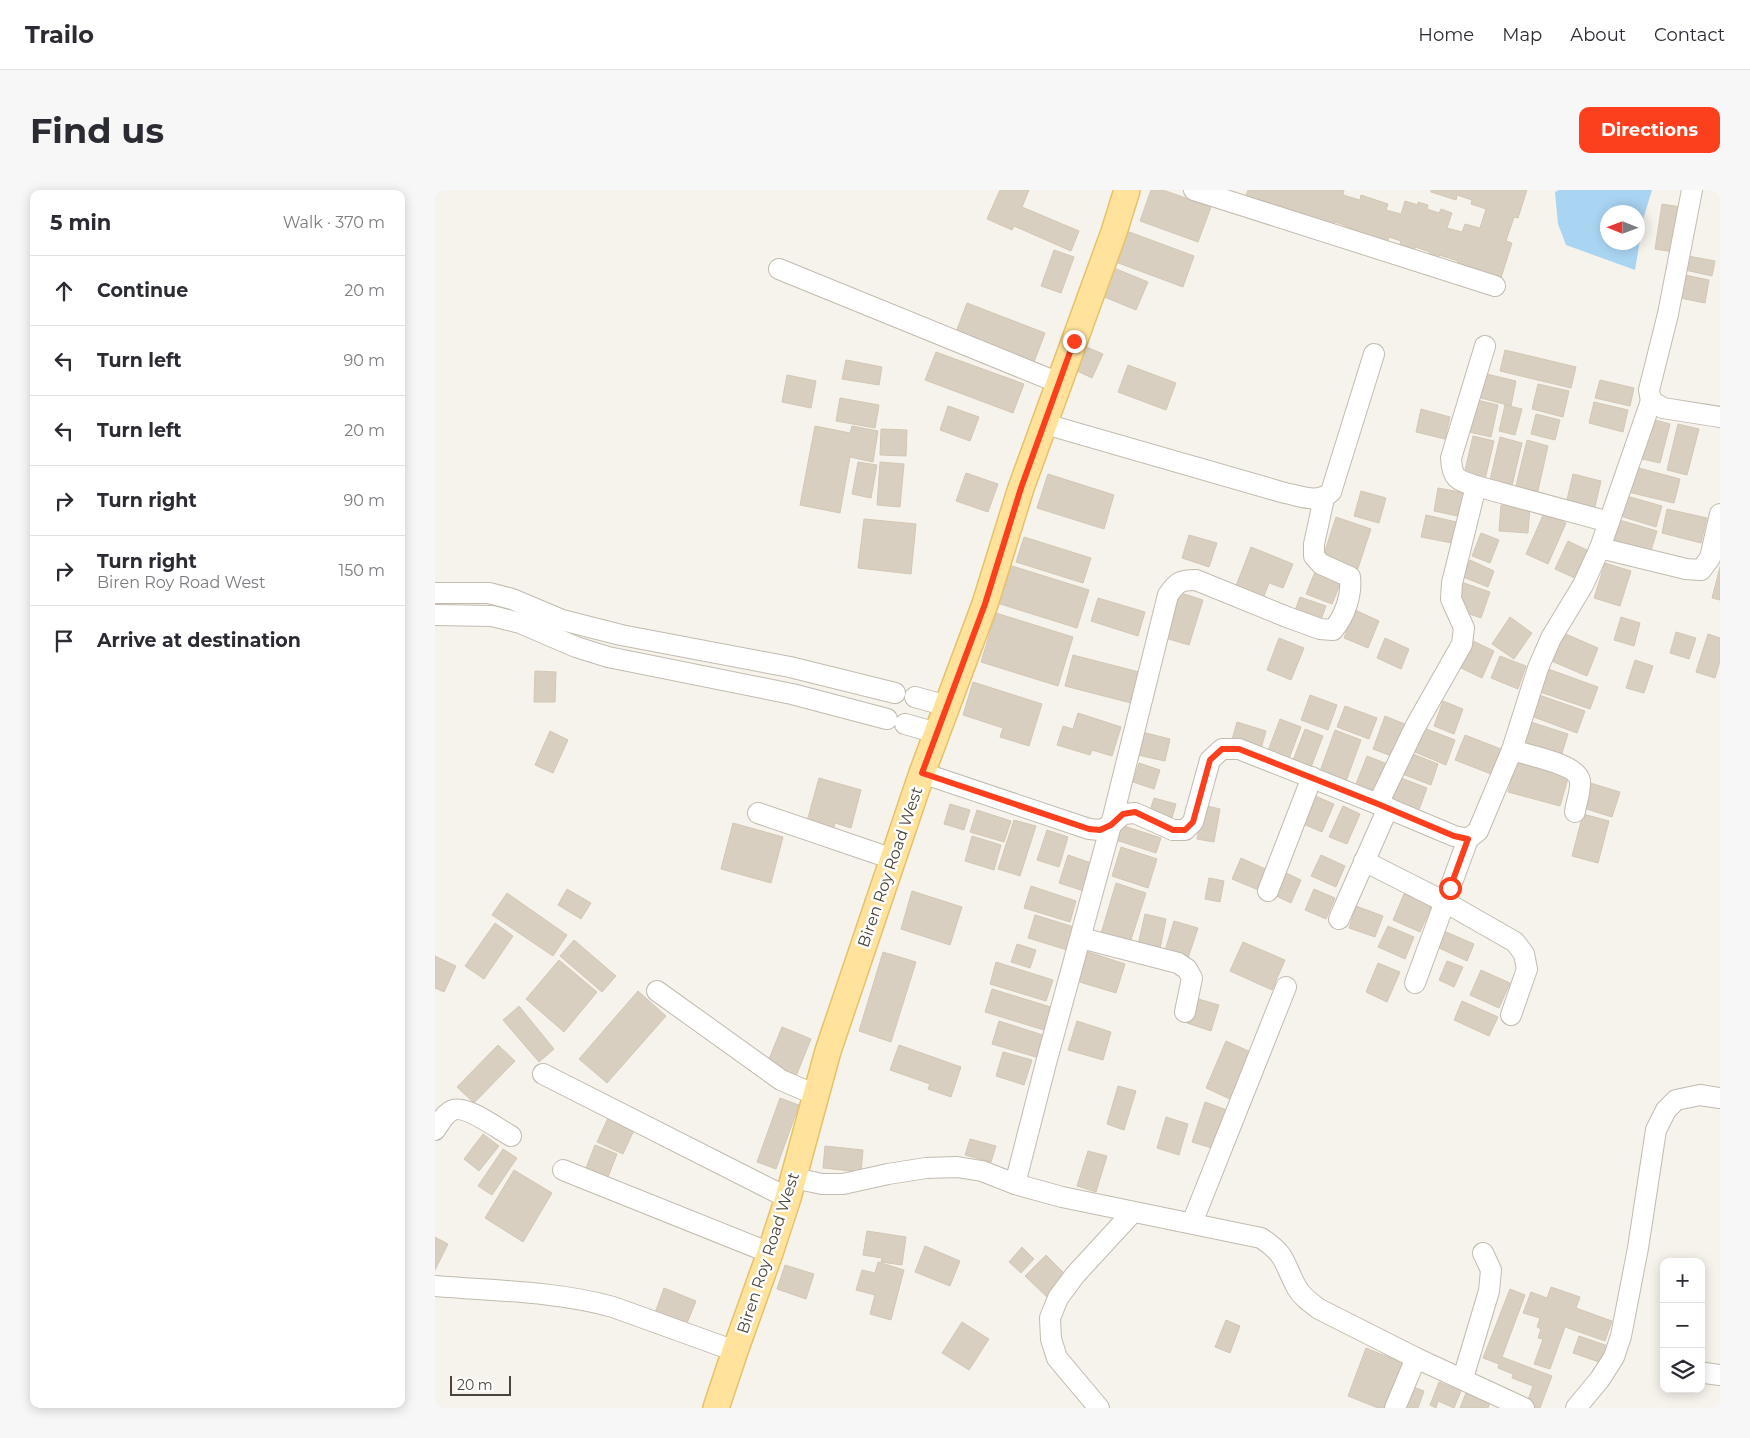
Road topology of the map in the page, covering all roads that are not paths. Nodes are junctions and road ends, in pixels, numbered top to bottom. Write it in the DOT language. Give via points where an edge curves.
graph roads {
  1 [pos="1127,190"];
  2 [pos="1194,190"];
  3 [pos="1691,190"];
  4 [pos="779,269"];
  5 [pos="1495,286"];
  6 [pos="1485,346"];
  7 [pos="1374,354"];
  8 [pos="1059,383"];
  9 [pos="1651,401"];
  10 [pos="1720,417"];
  11 [pos="1045,424"];
  12 [pos="1476,486"];
  13 [pos="1324,498"];
  14 [pos="1720,514"];
  15 [pos="1609,522"];
  16 [pos="1600,548"];
  17 [pos="435,593"];
  18 [pos="435,615"];
  19 [pos="895,693"];
  20 [pos="915,698"];
  21 [pos="947,706"];
  22 [pos="937,733"];
  23 [pos="1512,750"];
  24 [pos="922,773"];
  25 [pos="1312,777"];
  26 [pos="1383,806"];
  27 [pos="1575,812"];
  28 [pos="758,813"];
  29 [pos="1111,825"];
  30 [pos="1468,839"];
  31 [pos="893,859"];
  32 [pos="1364,861"];
  33 [pos="1268,891"];
  34 [pos="1445,902"];
  35 [pos="1339,919"];
  36 [pos="1081,938"];
  37 [pos="1415,984"];
  38 [pos="1286,987"];
  39 [pos="657,992"];
  40 [pos="1185,1012"];
  41 [pos="1511,1015"];
  42 [pos="543,1074"];
  43 [pos="816,1095"];
  44 [pos="1720,1098"];
  45 [pos="435,1130"];
  46 [pos="511,1136"];
  47 [pos="563,1170"];
  48 [pos="1015,1184"];
  49 [pos="791,1188"];
  50 [pos="1133,1212"];
  51 [pos="1192,1223"];
  52 [pos="771,1253"];
  53 [pos="1483,1253"];
  54 [pos="435,1286"];
  55 [pos="735,1351"];
  56 [pos="1417,1358"];
  57 [pos="1463,1378"];
  58 [pos="716,1408"];
  59 [pos="1099,1408"];
  60 [pos="1395,1408"];
  61 [pos="1524,1408"];
  62 [pos="1576,1408"];
  1 -- 8 [label="main road, Biren Roy Road West"];
  2 -- 5 [label="street"];
  3 -- 9 [label="street" via="1668,314 1649,390"];
  4 -- 8 [label="street"];
  6 -- 12 [label="street" via="1451,458 1452,472 1459,481"];
  7 -- 13 [label="street" via="1331,492"];
  8 -- 11 [label="main road, Biren Roy Road West"];
  9 -- 10 [label="street" via="1663,408"];
  9 -- 15 [label="street"];
  11 -- 13 [label="street" via="1285,493"];
  11 -- 21 [label="main road, Biren Roy Road West"];
  12 -- 15 [label="street"];
  12 -- 26 [label="street" via="1452,583 1451,599 1464,628 1462,644 1415,727"];
  13 -- 29 [label="street" via="1314,556 1321,564 1350,577 1351,588 1341,621 1333,630 1321,629 1196,580 1183,580 1175,585 1168,595"];
  14 -- 16 [label="street" via="1710,558 1701,570"];
  15 -- 16 [label="street"];
  16 -- 23 [label="street" via="1583,585 1551,638"];
  17 -- 19 [label="street" via="489,593 562,620 603,631 790,667"];
  18 -- 22 [label="street" via="492,616 520,623 608,657 792,694"];
  20 -- 21 [label="street"];
  21 -- 22 [label="main road, Biren Roy Road West"];
  22 -- 24 [label="main road, Biren Roy Road West"];
  23 -- 27 [label="street" via="1568,767 1576,773 1580,781"];
  23 -- 30 [label="street" via="1478,830"];
  24 -- 29 [label="street" via="1089,829 1100,830"];
  24 -- 31 [label="main road, Biren Roy Road West"];
  25 -- 26 [label="street"];
  25 -- 29 [label="street" via="1239,749 1222,749 1210,760 1193,822 1185,830 1173,830 1135,812 1123,814"];
  25 -- 33 [label="street"];
  26 -- 30 [label="street"];
  26 -- 32 [label="street"];
  28 -- 31 [label="street"];
  29 -- 36 [label="street"];
  30 -- 34 [label="street"];
  31 -- 43 [label="main road, Biren Roy Road West" via="828,1050"];
  32 -- 34 [label="street"];
  32 -- 35 [label="street"];
  34 -- 37 [label="street"];
  34 -- 41 [label="street" via="1515,942 1524,954 1527,969"];
  36 -- 40 [label="street" via="1177,963 1187,969 1192,978"];
  36 -- 48 [label="street"];
  38 -- 51 [label="street"];
  39 -- 43 [label="street" via="781,1080"];
  42 -- 49 [label="street"];
  43 -- 49 [label="main road, Biren Roy Road West"];
  44 -- 62 [label="street" via="1700,1095 1676,1100 1666,1110 1656,1130 1621,1336 1614,1357"];
  45 -- 46 [label="street" via="452,1110 460,1109"];
  47 -- 52 [label="street"];
  48 -- 49 [label="street" via="982,1171 957,1167 926,1168 843,1184"];
  48 -- 50 [label="street"];
  49 -- 52 [label="main road, Biren Roy Road West"];
  50 -- 51 [label="street"];
  50 -- 59 [label="street" via="1075,1275 1058,1298 1050,1318 1051,1339 1057,1358"];
  51 -- 56 [label="street" via="1261,1238 1284,1258 1306,1300"];
  52 -- 55 [label="main road, Biren Roy Road West"];
  53 -- 57 [label="street" via="1491,1270 1489,1291"];
  54 -- 55 [label="street" via="593,1302"];
  55 -- 58 [label="main road, Biren Roy Road West"];
  56 -- 57 [label="street"];
  56 -- 60 [label="street"];
  57 -- 61 [label="street"];
}
